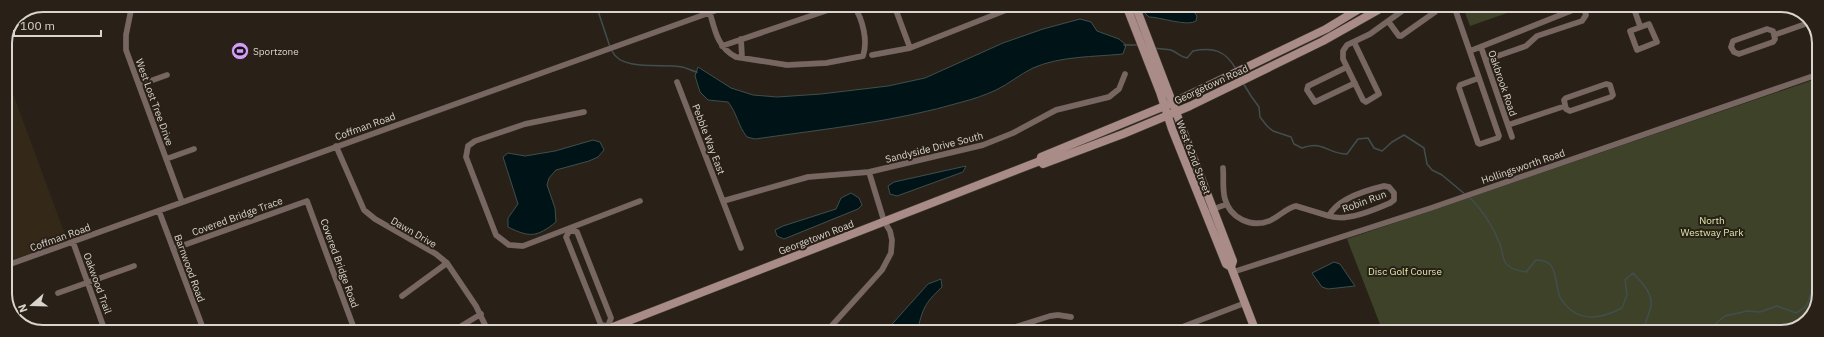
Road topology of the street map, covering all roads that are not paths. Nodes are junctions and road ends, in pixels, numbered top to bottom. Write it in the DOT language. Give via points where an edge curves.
graph roads {
  1 [pos="131,12"];
  2 [pos="822,12"];
  3 [pos="858,12"];
  4 [pos="897,12"];
  5 [pos="1001,12"];
  6 [pos="1128,12"];
  7 [pos="1137,12"];
  8 [pos="1354,12"];
  9 [pos="1375,12"];
  10 [pos="1401,12"];
  11 [pos="1435,12"];
  12 [pos="1456,12"];
  13 [pos="1568,12"];
  14 [pos="1585,12"];
  15 [pos="1635,12"];
  16 [pos="710,13"];
  17 [pos="1388,21"];
  18 [pos="1805,24"];
  19 [pos="1640,26"];
  20 [pos="1774,34"];
  21 [pos="741,39"];
  22 [pos="1354,42"];
  23 [pos="722,46"];
  24 [pos="1481,47"];
  25 [pos="910,48"];
  26 [pos="1470,51"];
  27 [pos="872,55"];
  28 [pos="742,58"];
  29 [pos="1152,59"];
  30 [pos="1486,60"];
  31 [pos="1347,67"];
  32 [pos="1125,74"];
  33 [pos="167,75"];
  34 [pos="1812,76"];
  35 [pos="1479,78"];
  36 [pos="677,82"];
  37 [pos="1354,83"];
  38 [pos="139,84"];
  39 [pos="1168,104"];
  40 [pos="1565,106"];
  41 [pos="584,112"];
  42 [pos="1171,114"];
  43 [pos="1508,125"];
  44 [pos="1512,137"];
  45 [pos="336,146"];
  46 [pos="194,149"];
  47 [pos="166,159"];
  48 [pos="1040,161"];
  49 [pos="1223,168"];
  50 [pos="869,172"];
  51 [pos="307,201"];
  52 [pos="640,201"];
  53 [pos="723,201"];
  54 [pos="182,202"];
  55 [pos="1227,204"];
  56 [pos="1213,210"];
  57 [pos="159,211"];
  58 [pos="1205,213"];
  59 [pos="1329,216"];
  60 [pos="884,221"];
  61 [pos="570,229"];
  62 [pos="73,242"];
  63 [pos="741,248"];
  64 [pos="173,249"];
  65 [pos="447,263"];
  66 [pos="12,264"];
  67 [pos="134,266"];
  68 [pos="1232,270"];
  69 [pos="88,282"];
  70 [pos="58,293"];
  71 [pos="402,296"];
  72 [pos="1245,303"];
  73 [pos="481,314"];
  74 [pos="1071,317"];
  75 [pos="103,325"];
  76 [pos="202,325"];
  77 [pos="352,325"];
  78 [pos="464,325"];
  79 [pos="485,325"];
  80 [pos="603,325"];
  81 [pos="610,325"];
  82 [pos="617,325"];
  83 [pos="832,325"];
  84 [pos="1022,325"];
  85 [pos="1185,325"];
  86 [pos="1253,325"];
  1 -- 38 [label="street, West Lost Tree Drive" via="125,42"];
  2 -- 21 [label="street"];
  3 -- 28 [label="street" via="866,47 863,56 826,63 786,65"];
  4 -- 25 [label="street"];
  5 -- 25 [label="street"];
  6 -- 29 [label="main road, West 62nd Street"];
  7 -- 29 [label="main road, West 62nd Street"];
  8 -- 39 [label="main road, Georgetown Road" via="1326,29"];
  9 -- 42 [label="main road, Georgetown Road" via="1323,42"];
  10 -- 17 [label="street"];
  11 -- 17 [label="street" via="1401,36"];
  12 -- 26 [label="street"];
  13 -- 24 [label="street"];
  14 -- 30 [label="street" via="1582,21 1537,36 1528,45"];
  15 -- 19 [label="street"];
  16 -- 23 [label="street"];
  16 -- 45 [label="street, Coffman Road"];
  17 -- 22 [label="street"];
  18 -- 20 [label="street"];
  19 -- 19 [label="street" via="1630,31 1638,50 1656,42 1649,24"];
  20 -- 20 [label="street" via="1773,42 1738,54 1735,54 1731,47 1734,41 1767,29 1772,30"];
  21 -- 23 [label="street"];
  21 -- 28 [label="street"];
  22 -- 31 [label="street" via="1347,45 1343,51 1342,56"];
  22 -- 37 [label="street" via="1378,96 1364,101"];
  23 -- 28 [label="street" via="729,54"];
  24 -- 26 [label="street"];
  24 -- 30 [label="street, Oakbrook Road"];
  25 -- 27 [label="street"];
  26 -- 35 [label="street"];
  29 -- 39 [label="main road, West 62nd Street"];
  30 -- 43 [label="street, Oakbrook Road"];
  31 -- 37 [label="street"];
  31 -- 37 [label="street" via="1308,86 1307,90 1315,102"];
  32 -- 50 [label="street, Sandyside Drive South" via="1119,89 1109,97 1056,110 991,143"];
  33 -- 38 [label="street"];
  34 -- 68 [label="street, Hollingsworth Road" via="1474,193"];
  35 -- 35 [label="street" via="1460,85 1459,88 1480,144 1499,136"];
  36 -- 53 [label="street, Pebble Way East"];
  38 -- 47 [label="street, West Lost Tree Drive"];
  39 -- 42 [label="main road, West 62nd Street"];
  39 -- 48 [label="main road, Georgetown Road" via="1041,157"];
  40 -- 40 [label="street" via="1570,111 1610,98 1613,95 1610,85 1606,84 1566,98"];
  40 -- 43 [label="street"];
  41 -- 61 [label="street" via="525,124 473,141 466,150 466,159 494,232 504,242 511,246 522,246"];
  42 -- 48 [label="main road, Georgetown Road" via="1043,164"];
  42 -- 56 [label="main road, West 62nd Street"];
  42 -- 58 [label="main road, West 62nd Street"];
  43 -- 44 [label="street, Oakbrook Road"];
  45 -- 54 [label="street, Coffman Road"];
  45 -- 65 [label="street, Dawn Drive" via="359,201 367,213"];
  46 -- 47 [label="street"];
  47 -- 54 [label="street, West Lost Tree Drive"];
  48 -- 60 [label="main road, Georgetown Road"];
  49 -- 55 [label="street"];
  50 -- 53 [label="street, Sandyside Drive South" via="808,177"];
  50 -- 60 [label="street"];
  51 -- 64 [label="street, Covered Bridge Trace"];
  51 -- 77 [label="street, Covered Bridge Road"];
  52 -- 61 [label="street"];
  53 -- 63 [label="street, Pebble Way East"];
  54 -- 57 [label="street, Coffman Road"];
  55 -- 56 [label="street"];
  55 -- 59 [label="street, Robin Run" via="1237,217 1252,223 1268,221 1296,206"];
  56 -- 58 [label="street"];
  56 -- 68 [label="main road, West 62nd Street" via="1233,261"];
  57 -- 62 [label="street, Coffman Road"];
  57 -- 64 [label="street, Barnwood Road"];
  58 -- 68 [label="main road, West 62nd Street" via="1226,264"];
  59 -- 59 [label="street, Robin Run" via="1334,207 1343,201 1384,186 1394,192 1394,200 1389,204 1348,218"];
  60 -- 82 [label="main road, Georgetown Road"];
  60 -- 83 [label="street" via="892,240 888,261"];
  61 -- 80 [label="street" via="566,237"];
  61 -- 81 [label="street" via="577,232 611,318"];
  62 -- 66 [label="street, Coffman Road"];
  62 -- 69 [label="street, Oakwood Trail"];
  64 -- 76 [label="street, Barnwood Road"];
  65 -- 71 [label="street"];
  65 -- 73 [label="street, Dawn Drive"];
  67 -- 69 [label="street"];
  68 -- 72 [label="main road, West 62nd Street"];
  69 -- 70 [label="street"];
  69 -- 75 [label="street, Oakwood Trail"];
  72 -- 85 [label="street"];
  72 -- 86 [label="main road, West 62nd Street"];
  73 -- 78 [label="street"];
  73 -- 79 [label="street, Dawn Drive"];
  74 -- 84 [label="street" via="1050,316"];
}
